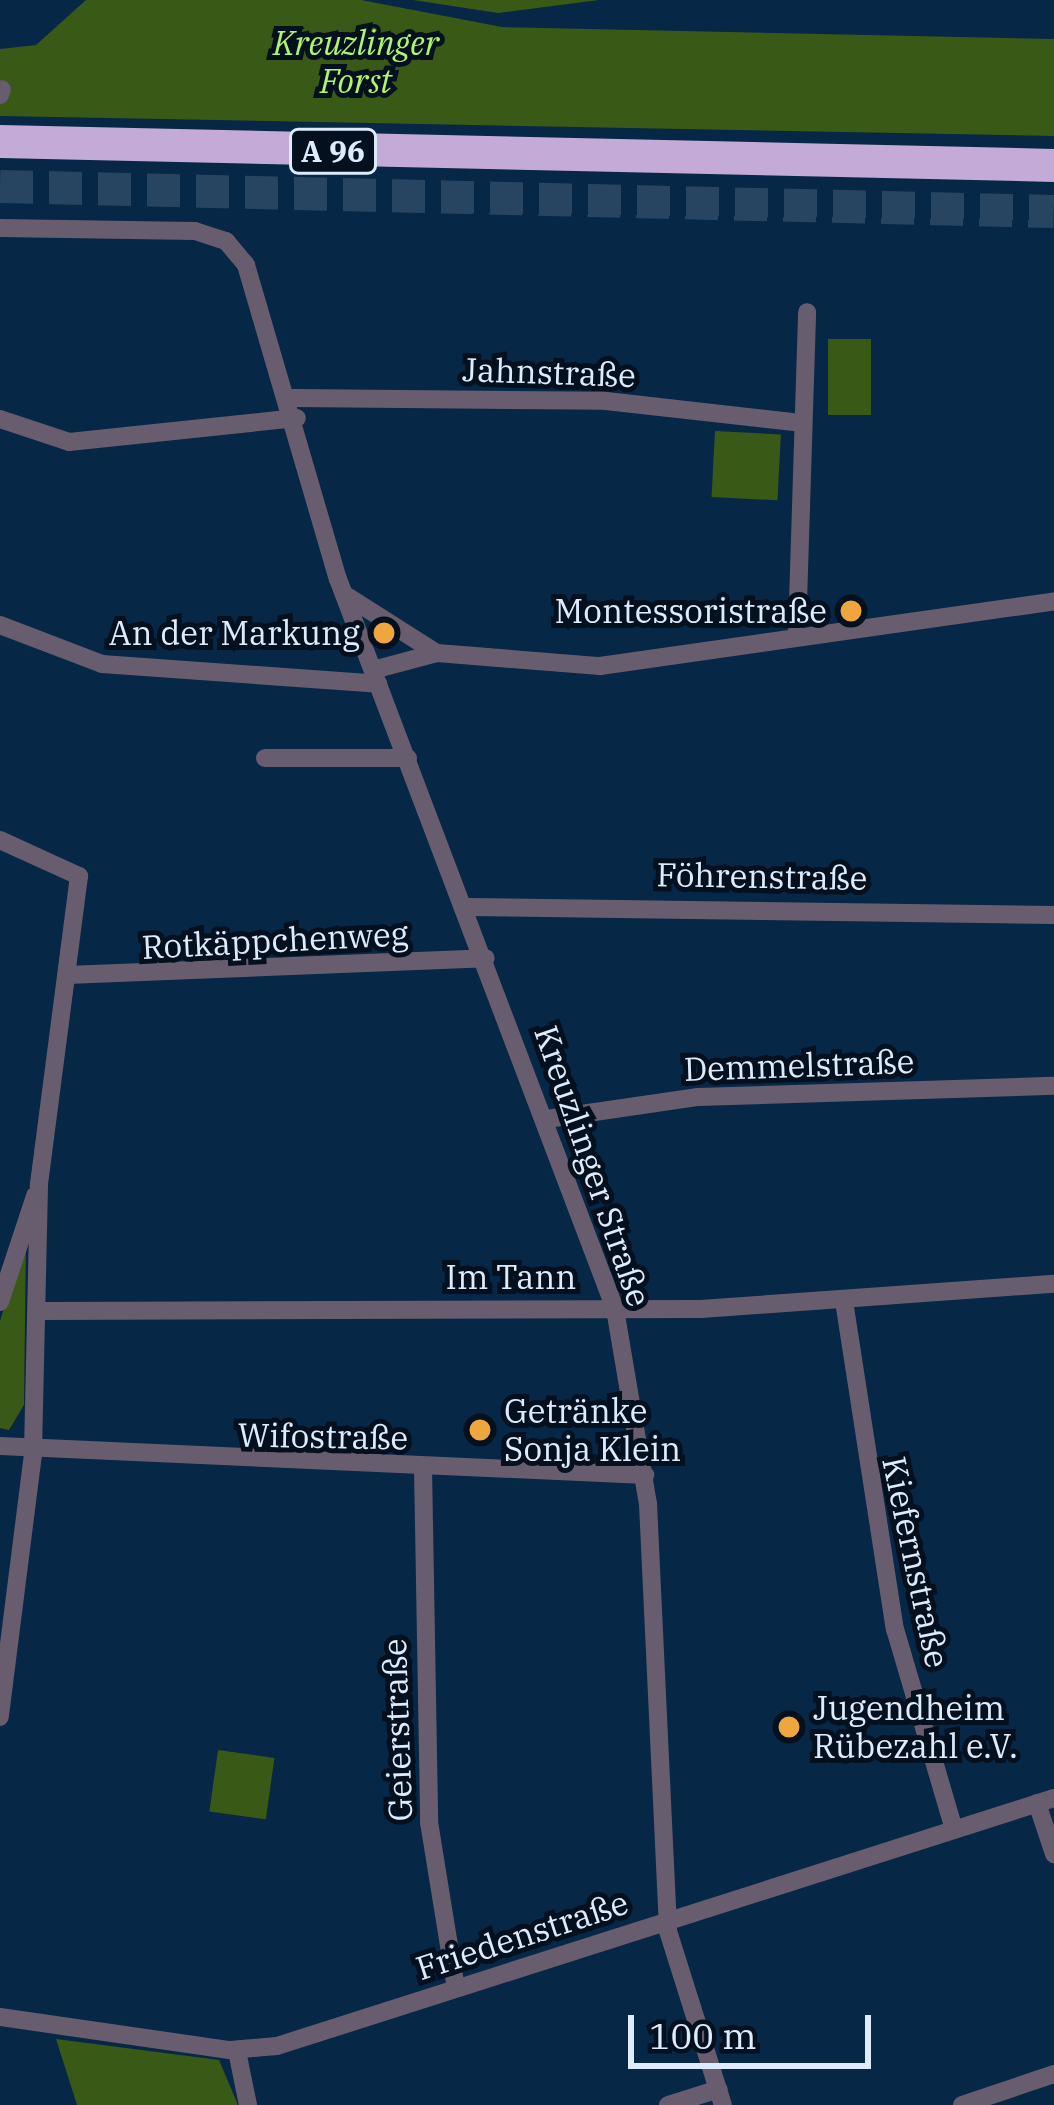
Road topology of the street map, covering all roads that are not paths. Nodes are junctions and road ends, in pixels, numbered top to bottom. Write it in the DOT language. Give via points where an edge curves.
graph roads {
  1 [pos="0,141"];
  2 [pos="1054,165"];
  3 [pos="0,228"];
  4 [pos="807,311"];
  5 [pos="295,408"];
  6 [pos="0,419"];
  7 [pos="801,423"];
  8 [pos="344,593"];
  9 [pos="1054,601"];
  10 [pos="0,625"];
  11 [pos="796,634"];
  12 [pos="437,653"];
  13 [pos="376,677"];
  14 [pos="265,758"];
  15 [pos="408,758"];
  16 [pos="0,840"];
  17 [pos="469,907"];
  18 [pos="1054,915"];
  19 [pos="486,958"];
  20 [pos="67,974"];
  21 [pos="1054,1087"];
  22 [pos="547,1119"];
  23 [pos="39,1186"];
  24 [pos="1054,1284"];
  25 [pos="844,1301"];
  26 [pos="0,1302"];
  27 [pos="615,1309"];
  28 [pos="39,1311"];
  29 [pos="0,1446"];
  30 [pos="33,1454"];
  31 [pos="423,1467"];
  32 [pos="645,1475"];
  33 [pos="0,1717"];
  34 [pos="1045,1801"];
  35 [pos="954,1829"];
  36 [pos="1054,1854"];
  37 [pos="670,1919"];
  38 [pos="456,1988"];
  39 [pos="0,2017"];
  40 [pos="237,2050"];
  41 [pos="1054,2074"];
  42 [pos="721,2097"];
  43 [pos="248,2105"];
  44 [pos="668,2105"];
  45 [pos="962,2105"];
  1 -- 2 [label="highway, A 96"];
  3 -- 5 [label="street, Kreuzlinger Straße" via="226,241 246,265"];
  4 -- 7 [label="street"];
  5 -- 6 [label="street, Jahnstraße" via="69,442"];
  5 -- 7 [label="street, Jahnstraße" via="606,400"];
  5 -- 8 [label="street, Kreuzlinger Straße"];
  7 -- 11 [label="street"];
  8 -- 12 [label="street"];
  8 -- 13 [label="street, Kreuzlinger Straße"];
  9 -- 11 [label="street"];
  10 -- 13 [label="street" via="102,664"];
  11 -- 12 [label="street" via="600,666"];
  12 -- 13 [label="street"];
  13 -- 15 [label="street, Kreuzlinger Straße"];
  14 -- 15 [label="street"];
  15 -- 17 [label="street, Kreuzlinger Straße"];
  16 -- 20 [label="street" via="79,876"];
  17 -- 18 [label="street, Föhrenstraße"];
  17 -- 19 [label="street, Kreuzlinger Straße"];
  19 -- 20 [label="street, Rotkäppchenweg"];
  19 -- 22 [label="street, Kreuzlinger Straße"];
  20 -- 23 [label="street"];
  21 -- 22 [label="street, Demmelstraße" via="698,1097"];
  22 -- 27 [label="street, Kreuzlinger Straße"];
  23 -- 26 [label="street"];
  23 -- 28 [label="street"];
  24 -- 25 [label="street, Im Tann"];
  25 -- 27 [label="street, Im Tann"];
  25 -- 35 [label="street, Kiefernstraße" via="895,1629"];
  27 -- 28 [label="street, Im Tann"];
  27 -- 32 [label="street, Kreuzlinger Straße"];
  28 -- 30 [label="street"];
  29 -- 30 [label="street, Wifostraße"];
  30 -- 31 [label="street, Wifostraße"];
  30 -- 33 [label="street"];
  31 -- 32 [label="street, Wifostraße"];
  31 -- 38 [label="street, Geierstraße" via="429,1822"];
  32 -- 37 [label="street, Kreuzlinger Straße"];
  34 -- 35 [label="street, Friedenstraße"];
  34 -- 36 [label="street"];
  35 -- 37 [label="street, Friedenstraße"];
  37 -- 38 [label="street, Friedenstraße"];
  37 -- 42 [label="street, Kreuzlinger Straße"];
  38 -- 40 [label="street, Friedenstraße"];
  39 -- 40 [label="street, Friedenstraße"];
  40 -- 43 [label="street"];
  41 -- 45 [label="street"];
  42 -- 44 [label="street"];
}
